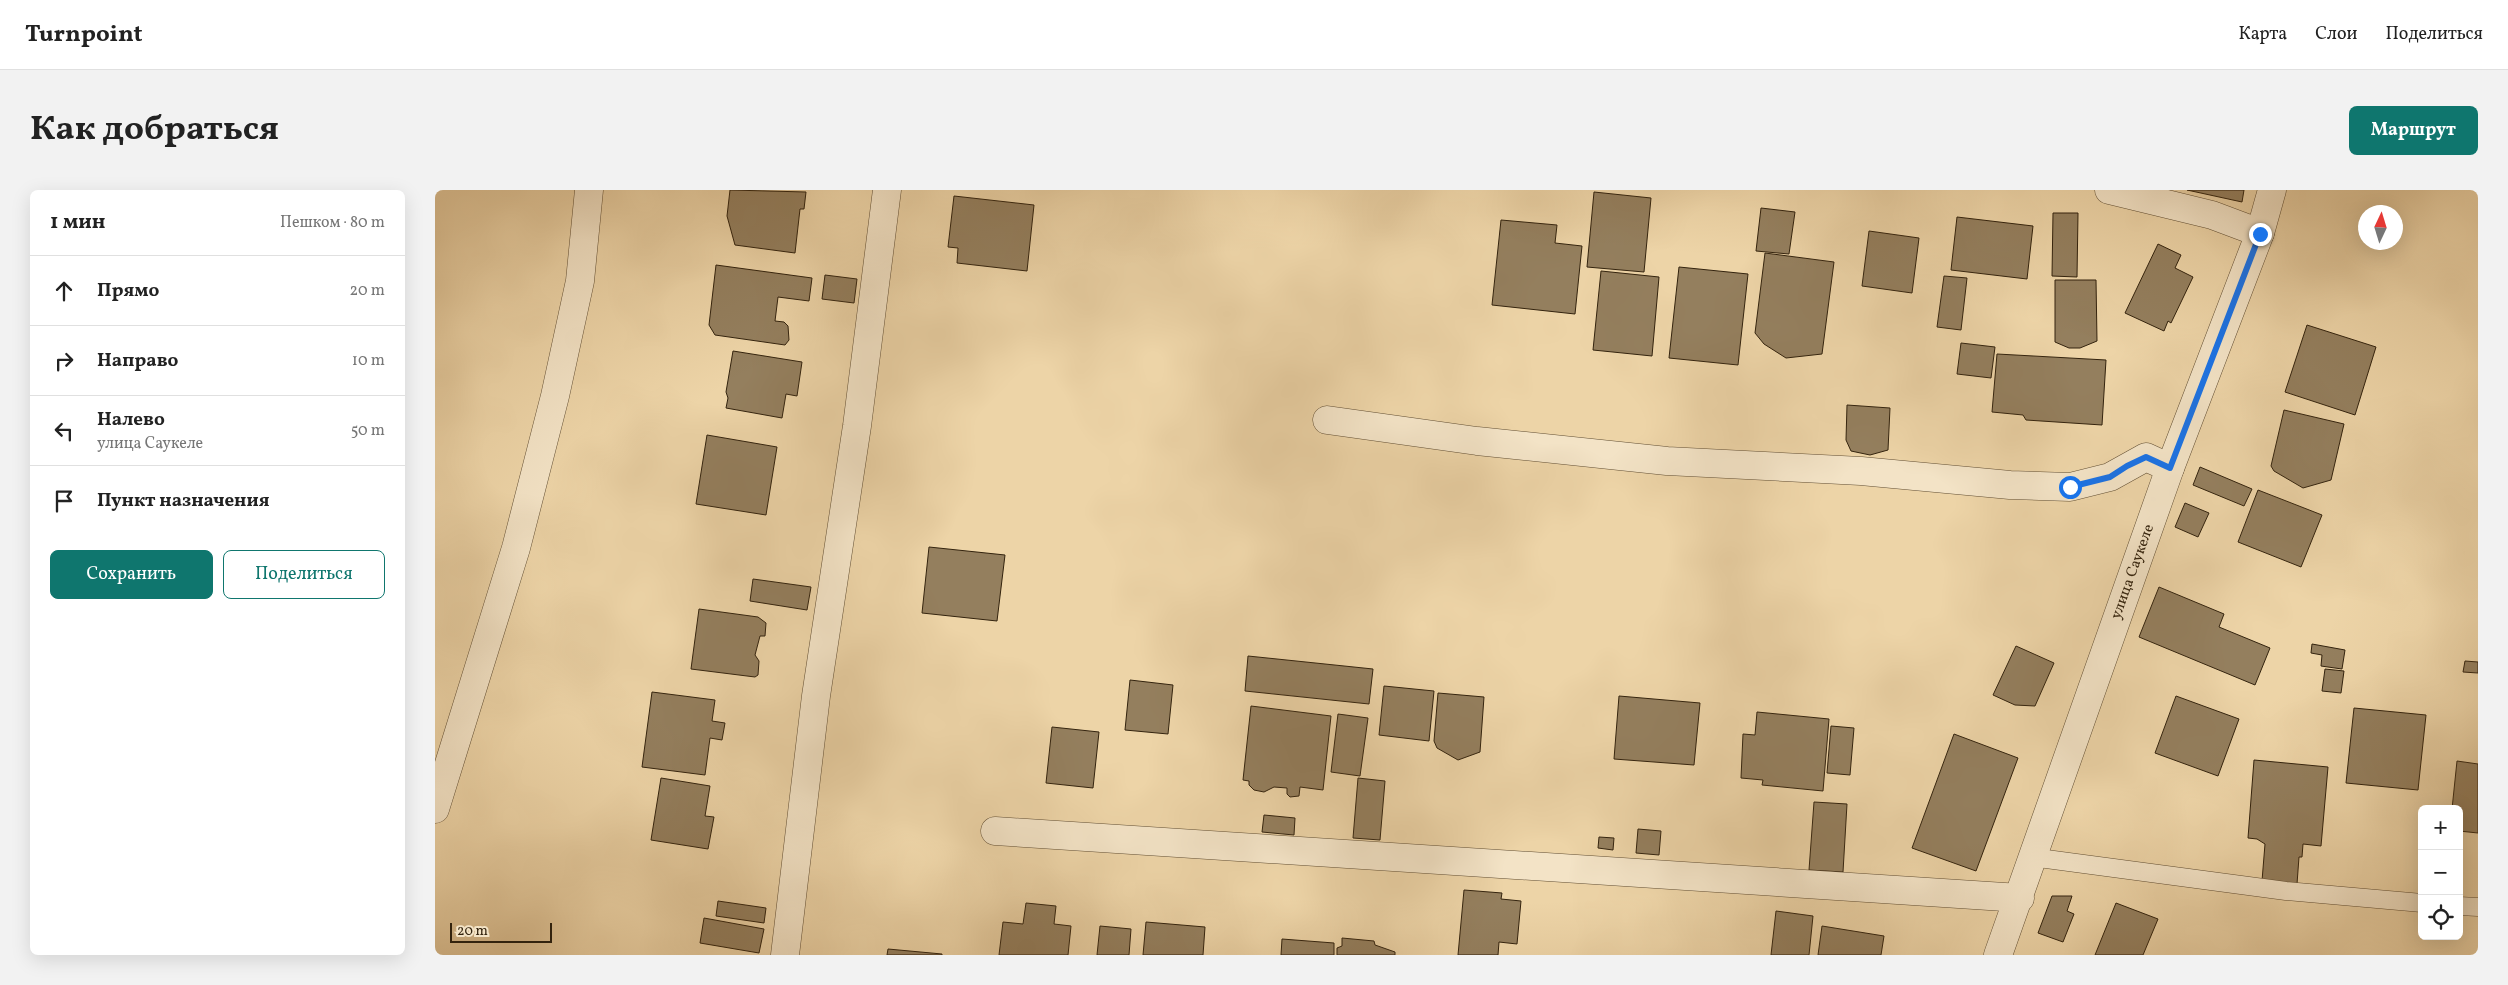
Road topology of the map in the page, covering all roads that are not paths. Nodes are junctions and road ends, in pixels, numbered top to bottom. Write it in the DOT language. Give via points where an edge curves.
graph roads {
  1 [pos="589,190"];
  2 [pos="887,190"];
  3 [pos="2109,190"];
  4 [pos="2272,190"];
  5 [pos="2260,234"];
  6 [pos="1327,420"];
  7 [pos="2170,468"];
  8 [pos="435,809"];
  9 [pos="995,831"];
  10 [pos="2031,857"];
  11 [pos="2019,898"];
  12 [pos="2418,903"];
  13 [pos="2463,906"];
  14 [pos="2478,908"];
  15 [pos="785,955"];
  16 [pos="1998,955"];
  1 -- 8 [label="street" via="580,281 555,396 516,548"];
  2 -- 15 [label="street" via="857,426 816,696"];
  3 -- 5 [label="street" via="2212,215"];
  4 -- 5 [label="street, улица Саукеле"];
  5 -- 7 [label="street, улица Саукеле"];
  6 -- 7 [label="street" via="1477,441 1667,461 1861,471 2010,485 2070,487 2110,477 2146,457"];
  7 -- 10 [label="street, улица Саукеле"];
  9 -- 11 [label="street"];
  10 -- 11 [label="street, улица Саукеле"];
  10 -- 12 [label="lane" via="2286,891"];
  11 -- 16 [label="street, улица Саукеле"];
  13 -- 14 [label="lane"];
}
